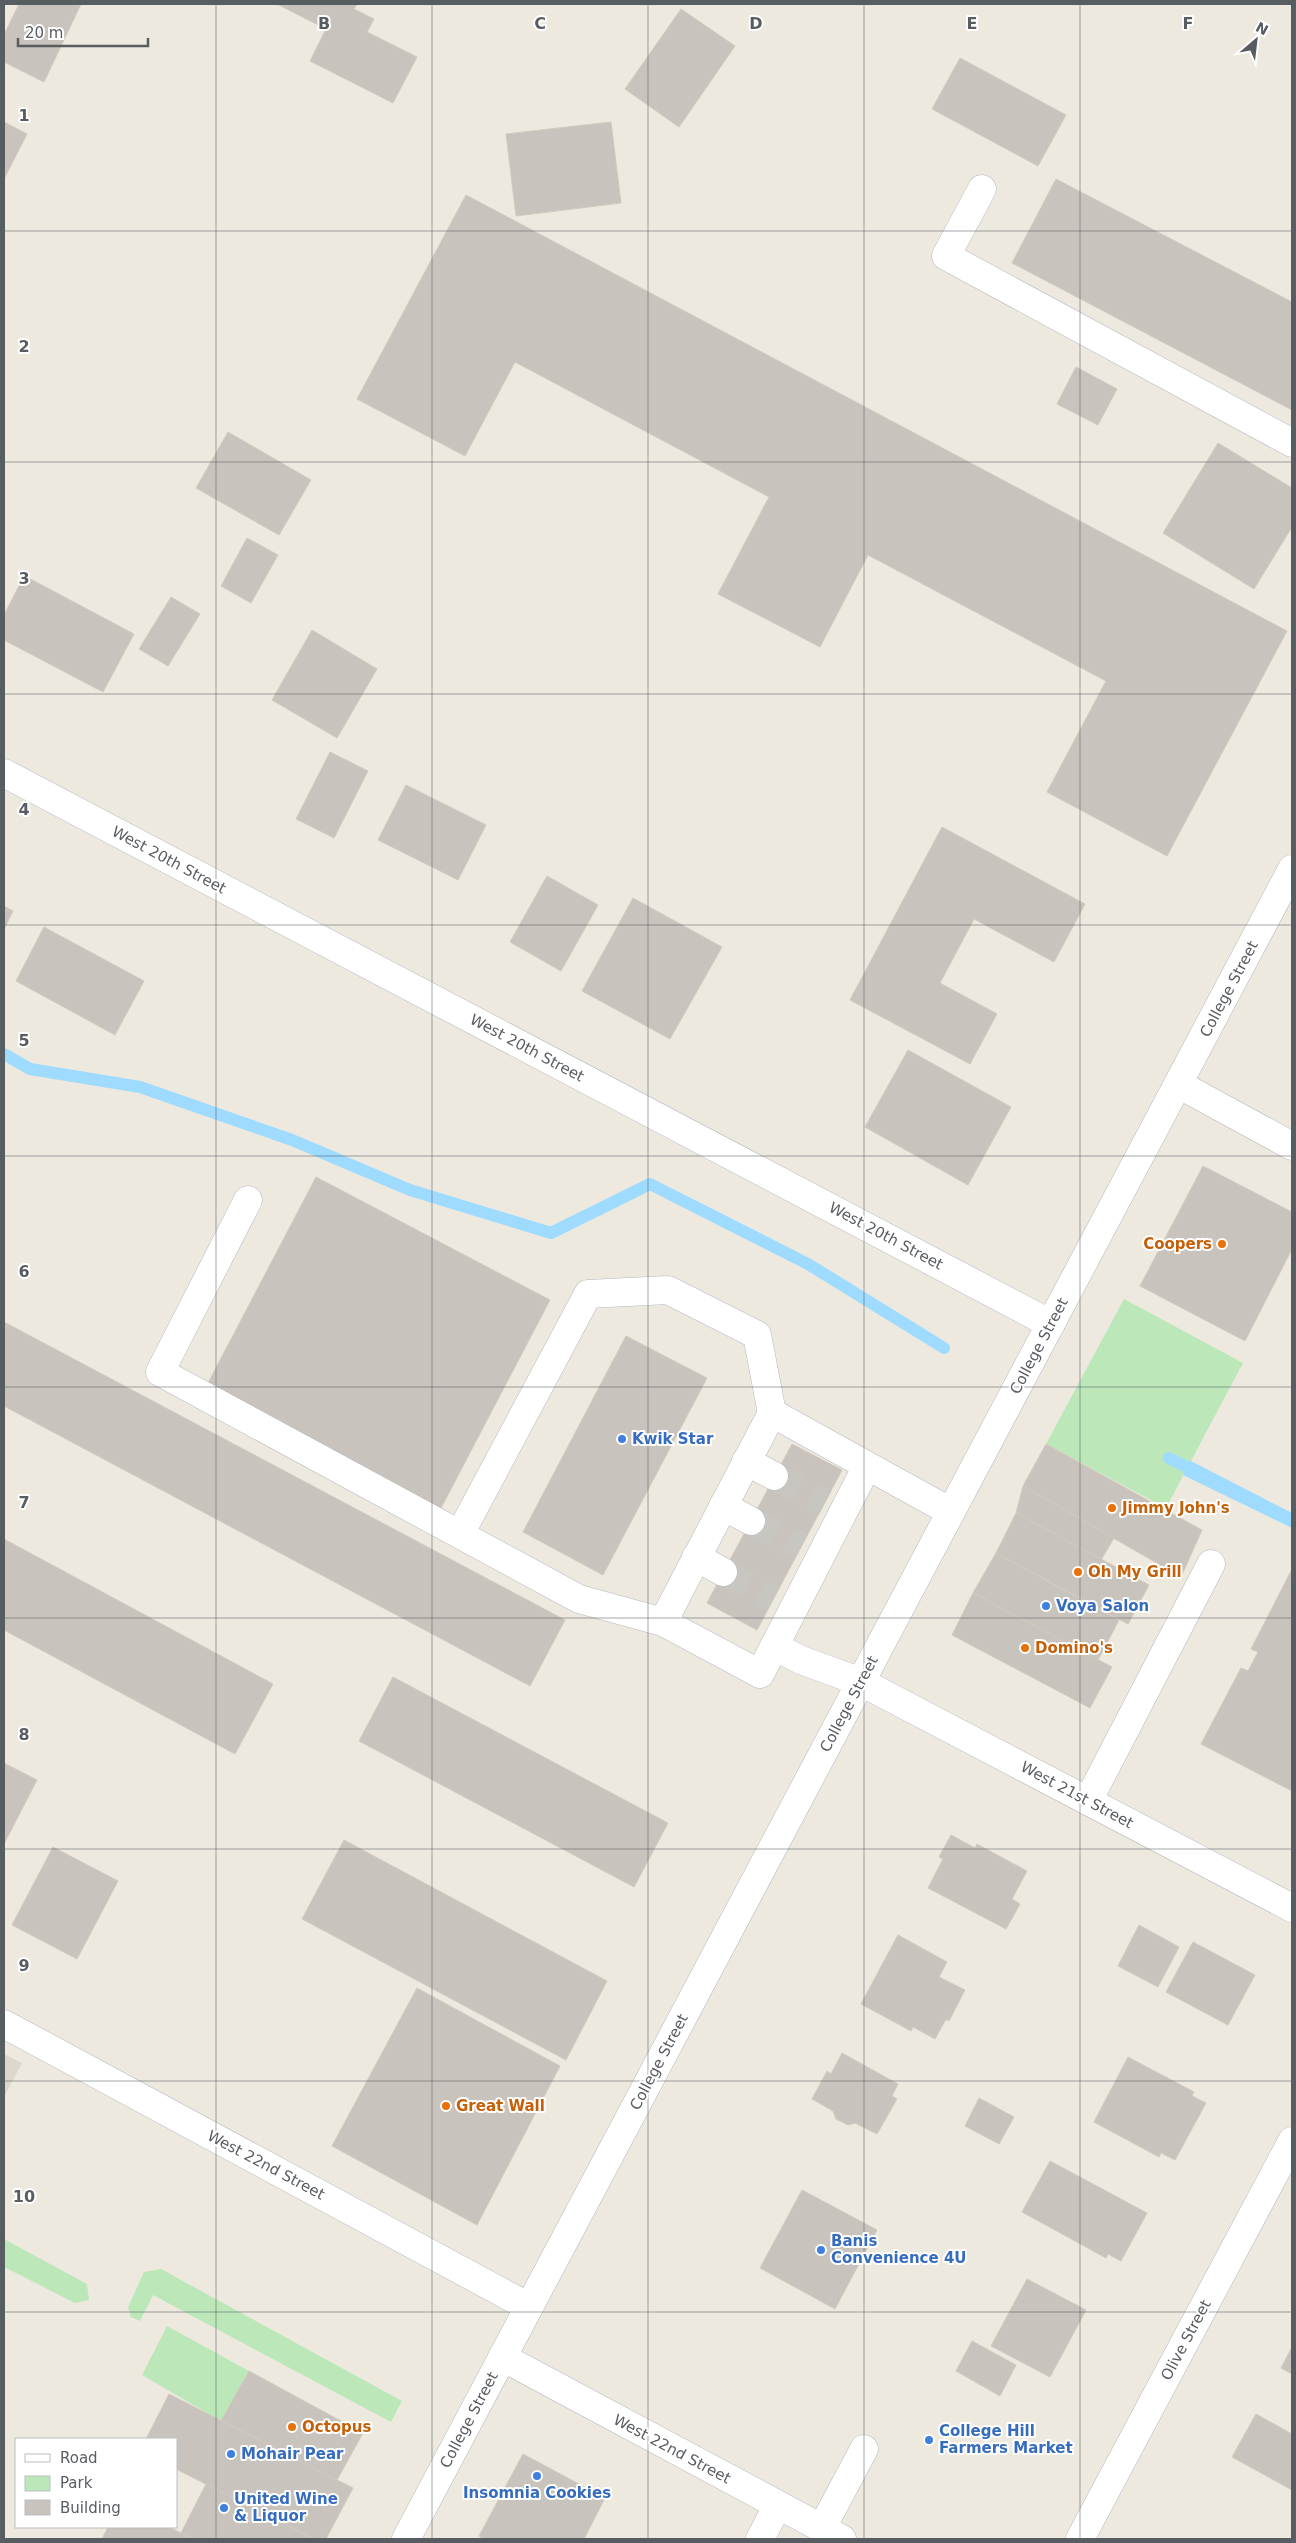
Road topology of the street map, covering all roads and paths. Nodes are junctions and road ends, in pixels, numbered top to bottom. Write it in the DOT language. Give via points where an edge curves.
graph roads {
  1 [pos="982,189"];
  2 [pos="1292,443"];
  3 [pos="4,774"];
  4 [pos="1292,869"];
  5 [pos="1178,1084"];
  6 [pos="1292,1146"];
  7 [pos="248,1200"];
  8 [pos="1050,1324"];
  9 [pos="772,1413"];
  10 [pos="746,1461"];
  11 [pos="867,1466"];
  12 [pos="774,1476"];
  13 [pos="723,1506"];
  14 [pos="951,1512"];
  15 [pos="751,1520"];
  16 [pos="460,1534"];
  17 [pos="696,1557"];
  18 [pos="1211,1564"];
  19 [pos="723,1572"];
  20 [pos="663,1622"];
  21 [pos="774,1646"];
  22 [pos="861,1682"];
  23 [pos="1088,1801"];
  24 [pos="1292,1908"];
  25 [pos="4,2024"];
  26 [pos="1292,2141"];
  27 [pos="529,2307"];
  28 [pos="502,2357"];
  29 [pos="864,2450"];
  30 [pos="778,2505"];
  31 [pos="832,2534"];
  32 [pos="406,2539"];
  33 [pos="760,2539"];
  34 [pos="1080,2539"];
  1 -- 2 [label="street" via="946,256"];
  3 -- 8 [label="street, West 20th Street"];
  4 -- 5 [label="street, College Street"];
  5 -- 6 [label="street"];
  5 -- 8 [label="street, College Street"];
  7 -- 16 [label="street" via="160,1372"];
  8 -- 14 [label="street, College Street"];
  9 -- 10 [label="street"];
  9 -- 11 [label="street"];
  9 -- 16 [label="street" via="757,1335 668,1290 588,1294"];
  10 -- 12 [label="street"];
  10 -- 13 [label="street"];
  11 -- 14 [label="street"];
  11 -- 21 [label="street" via="834,1508 783,1604"];
  13 -- 15 [label="street"];
  13 -- 17 [label="street"];
  14 -- 22 [label="street, College Street"];
  16 -- 20 [label="street" via="579,1599"];
  17 -- 19 [label="street"];
  17 -- 20 [label="street"];
  18 -- 23 [label="street"];
  20 -- 21 [label="street" via="760,1674"];
  21 -- 22 [label="street, West 21st Street" via="801,1660"];
  22 -- 23 [label="street, West 21st Street"];
  22 -- 27 [label="street, College Street"];
  23 -- 24 [label="street, West 21st Street"];
  25 -- 27 [label="street, West 22nd Street"];
  26 -- 34 [label="street, Olive Street"];
  27 -- 28 [label="street, College Street"];
  28 -- 30 [label="street, West 22nd Street"];
  28 -- 32 [label="street, College Street"];
  29 -- 31 [label="street"];
  30 -- 31 [label="street, West 22nd Street"];
  30 -- 33 [label="street"];
}
